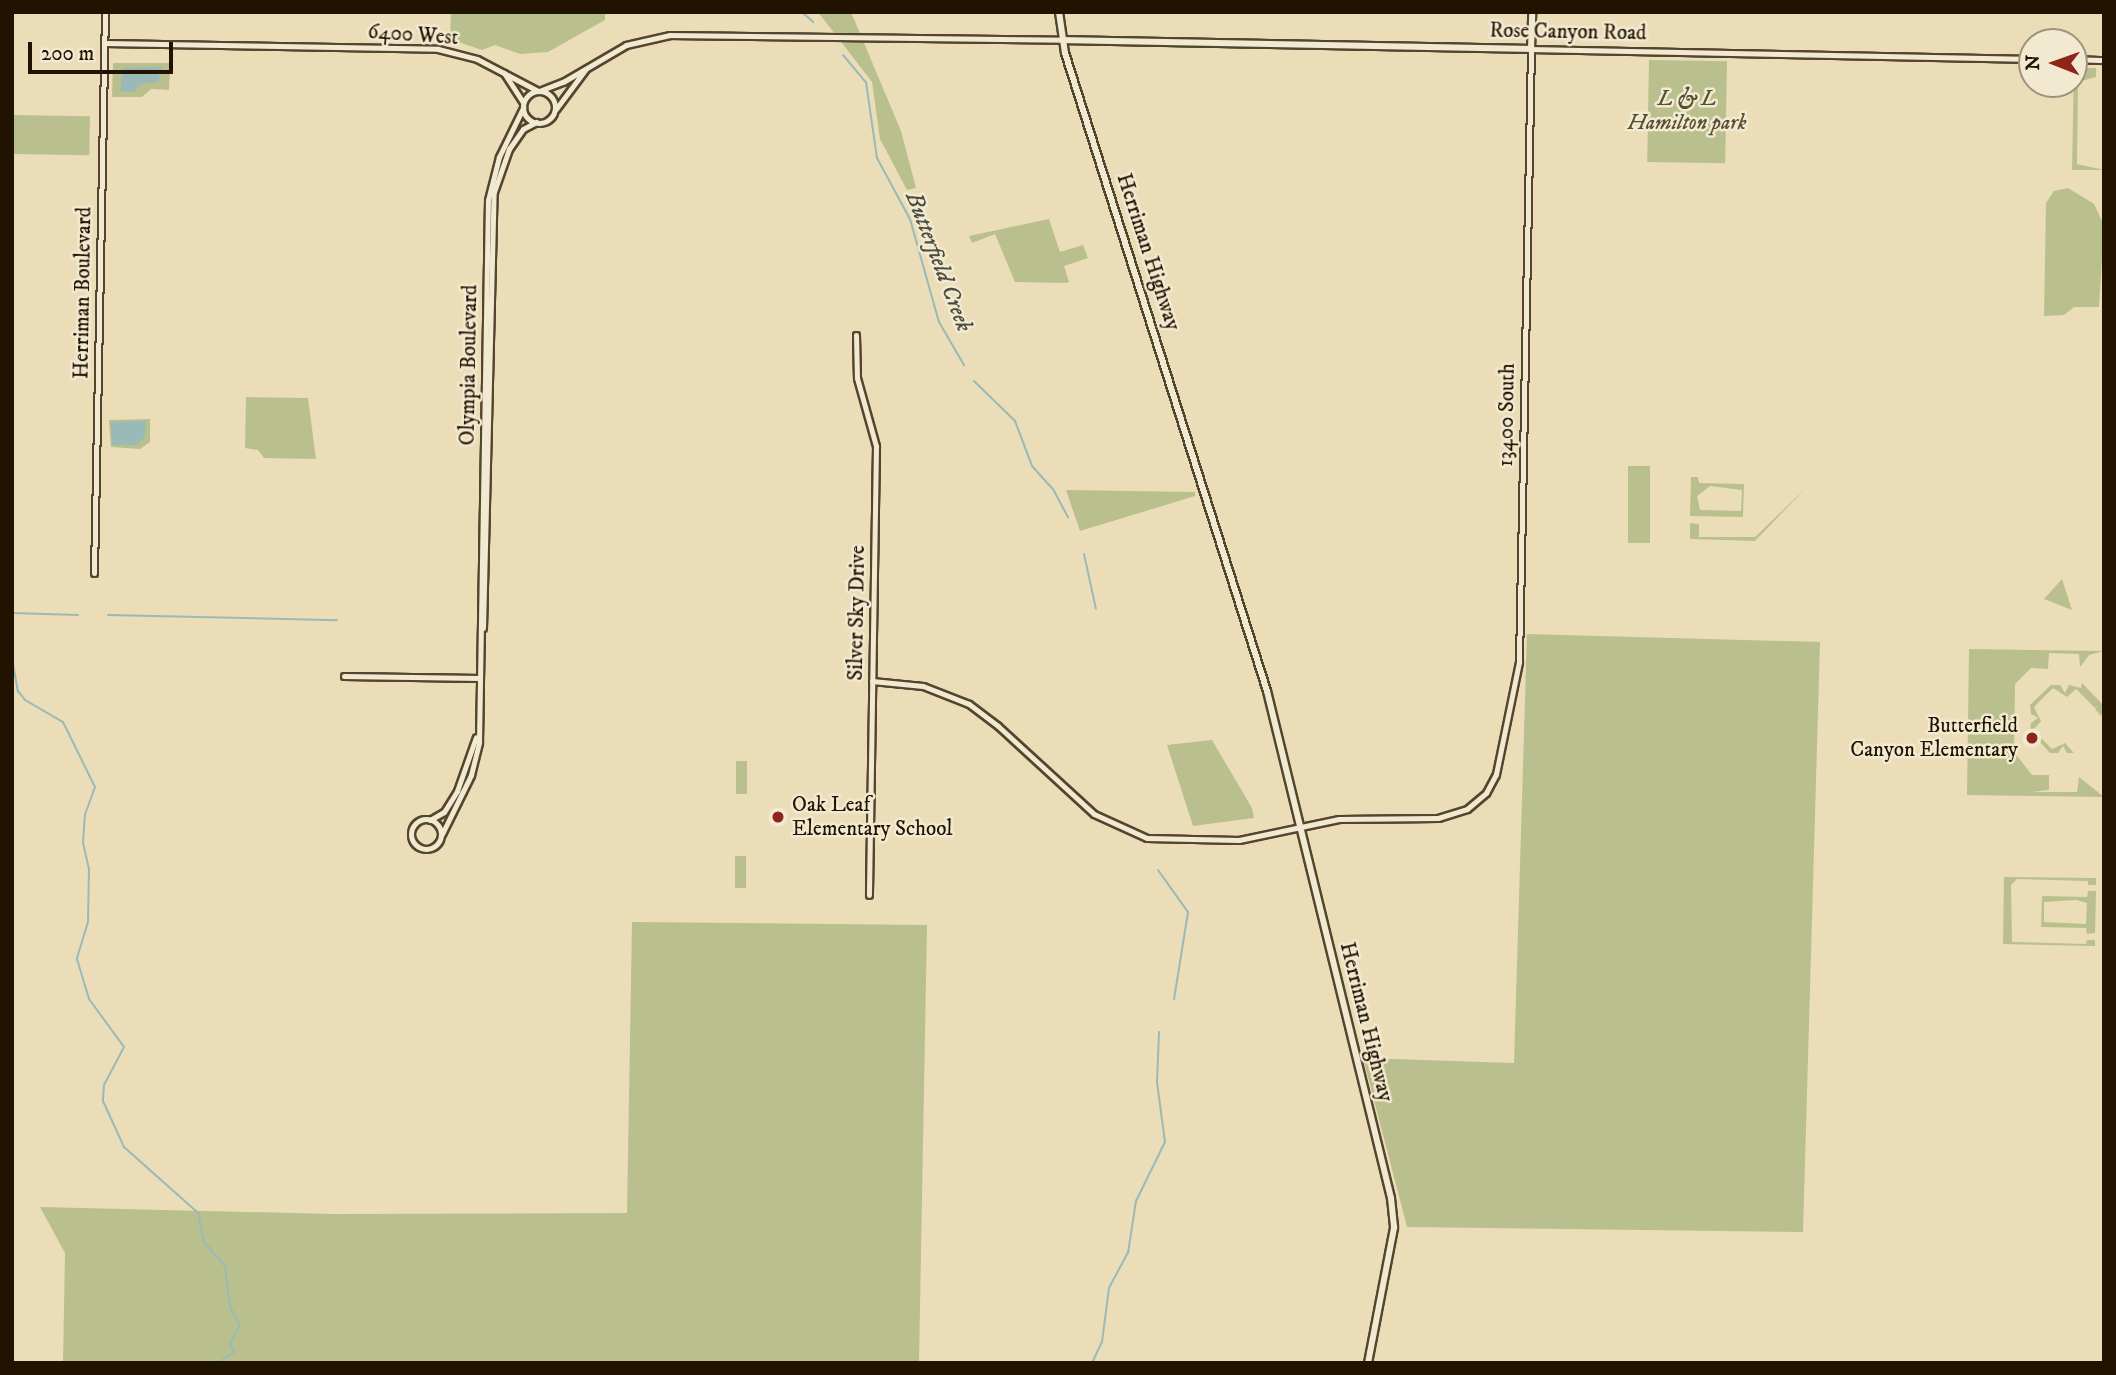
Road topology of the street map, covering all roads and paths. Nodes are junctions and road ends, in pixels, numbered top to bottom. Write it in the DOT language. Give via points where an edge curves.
graph roads {
  1 [pos="105,12"];
  2 [pos="1059,12"];
  3 [pos="1532,12"];
  4 [pos="1062,40"];
  5 [pos="105,43"];
  6 [pos="1531,50"];
  7 [pos="2018,59"];
  8 [pos="585,70"];
  9 [pos="504,72"];
  10 [pos="539,91"];
  11 [pos="523,106"];
  12 [pos="555,112"];
  13 [pos="536,122"];
  14 [pos="856,335"];
  15 [pos="94,573"];
  16 [pos="481,630"];
  17 [pos="344,676"];
  18 [pos="480,678"];
  19 [pos="872,681"];
  20 [pos="479,717"];
  21 [pos="430,820"];
  22 [pos="1300,827"];
  23 [pos="442,834"];
  24 [pos="869,895"];
  25 [pos="1368,1363"];
  1 -- 5 [label="street, Herriman Boulevard"];
  2 -- 4 [label="main road, Herriman Highway"];
  3 -- 6 [label="main road, 13400 South"];
  4 -- 6 [label="main road, Rose Canyon Road"];
  4 -- 8 [label="street" via="670,35 626,46"];
  4 -- 22 [label="main road, Herriman Highway" via="1267,691"];
  5 -- 9 [label="street, 6400 West" via="432,48 468,55"];
  5 -- 15 [label="street, Herriman Boulevard"];
  6 -- 7 [label="street, Rose Canyon Road"];
  6 -- 22 [label="street, 13400 South" via="1519,662 1496,774 1472,806 1443,818 1345,818"];
  8 -- 10 [label="street"];
  8 -- 12 [label="street"];
  9 -- 10 [label="street, 6400 West"];
  9 -- 11 [label="street"];
  10 -- 11 [label="street" via="527,96"];
  10 -- 12 [label="street" via="553,99"];
  11 -- 13 [label="street" via="528,118"];
  11 -- 16 [label="street, Olympia Boulevard" via="496,165 488,200"];
  12 -- 13 [label="street" via="548,120"];
  13 -- 16 [label="street, Olympia Boulevard" via="523,130 509,149 494,192 485,615"];
  14 -- 19 [label="street, Silver Sky Drive" via="857,378 876,446"];
  16 -- 18 [label="street, Olympia Boulevard"];
  17 -- 18 [label="street"];
  18 -- 20 [label="street, Olympia Boulevard"];
  19 -- 22 [label="street" via="923,686 969,704 1094,814 1132,834 1239,841"];
  19 -- 24 [label="street, Silver Sky Drive"];
  20 -- 21 [label="street, Olympia Boulevard" via="461,783 444,812"];
  20 -- 23 [label="street, Olympia Boulevard" via="474,766"];
  21 -- 23 [label="street"];
  21 -- 23 [label="street" via="414,825 414,844 430,849"];
  22 -- 25 [label="main road, Herriman Highway" via="1394,1219"];
}
